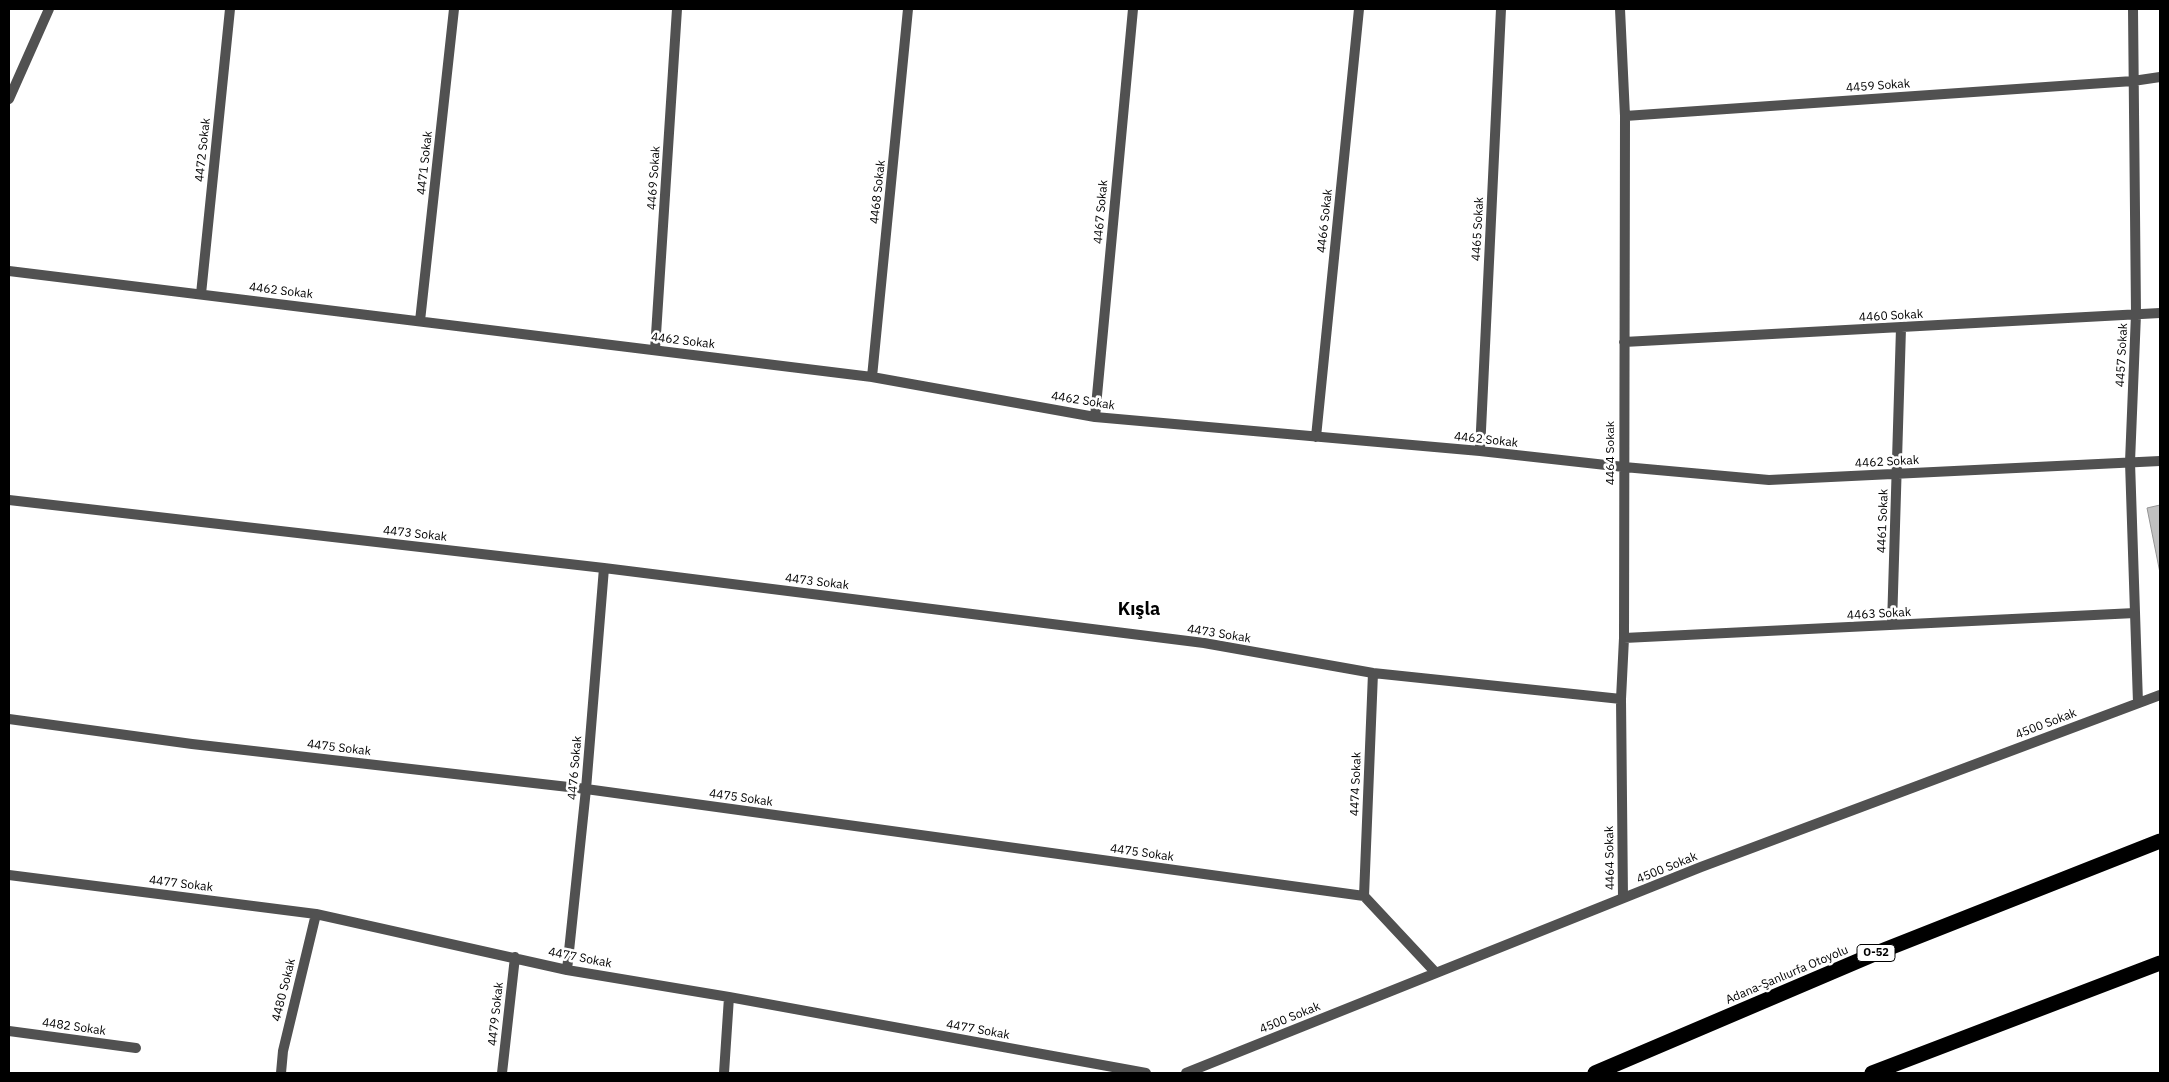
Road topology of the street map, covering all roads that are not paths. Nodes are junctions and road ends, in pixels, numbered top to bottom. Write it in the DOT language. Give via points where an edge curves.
graph roads {
  1 [pos="49,9"];
  2 [pos="230,9"];
  3 [pos="454,9"];
  4 [pos="677,9"];
  5 [pos="908,9"];
  6 [pos="1133,9"];
  7 [pos="1359,9"];
  8 [pos="1501,9"];
  9 [pos="1620,9"];
  10 [pos="2133,9"];
  11 [pos="2160,77"];
  12 [pos="2133,81"];
  13 [pos="9,99"];
  14 [pos="1625,116"];
  15 [pos="9,271"];
  16 [pos="201,294"];
  17 [pos="2160,313"];
  18 [pos="2136,314"];
  19 [pos="420,321"];
  20 [pos="1901,328"];
  21 [pos="1624,342"];
  22 [pos="656,350"];
  23 [pos="872,377"];
  24 [pos="1095,417"];
  25 [pos="1316,437"];
  26 [pos="1480,451"];
  27 [pos="2160,461"];
  28 [pos="2130,462"];
  29 [pos="1624,467"];
  30 [pos="1897,474"];
  31 [pos="9,500"];
  32 [pos="604,568"];
  33 [pos="2135,613"];
  34 [pos="1892,625"];
  35 [pos="1624,638"];
  36 [pos="1373,673"];
  37 [pos="2160,694"];
  38 [pos="1621,699"];
  39 [pos="2138,703"];
  40 [pos="9,719"];
  41 [pos="586,789"];
  42 [pos="2160,841"];
  43 [pos="9,875"];
  44 [pos="1364,896"];
  45 [pos="1624,898"];
  46 [pos="316,914"];
  47 [pos="515,957"];
  48 [pos="2160,963"];
  49 [pos="567,970"];
  50 [pos="1436,974"];
  51 [pos="729,997"];
  52 [pos="9,1031"];
  53 [pos="136,1048"];
  54 [pos="281,1073"];
  55 [pos="502,1073"];
  56 [pos="724,1073"];
  57 [pos="1146,1073"];
  58 [pos="1186,1073"];
  59 [pos="1595,1073"];
  60 [pos="1872,1073"];
  1 -- 13 [label="street"];
  2 -- 16 [label="street, 4472 Sokak"];
  3 -- 19 [label="street, 4471 Sokak"];
  4 -- 22 [label="street, 4469 Sokak"];
  5 -- 23 [label="street, 4468 Sokak"];
  6 -- 24 [label="street, 4467 Sokak"];
  7 -- 25 [label="street, 4466 Sokak"];
  8 -- 26 [label="street, 4465 Sokak"];
  9 -- 14 [label="street, 4464 Sokak"];
  10 -- 12 [label="street, 4457 Sokak"];
  11 -- 12 [label="street, 4459 Sokak"];
  12 -- 14 [label="street, 4459 Sokak"];
  12 -- 18 [label="street, 4457 Sokak"];
  14 -- 21 [label="street, 4464 Sokak"];
  15 -- 16 [label="street, 4462 Sokak"];
  16 -- 19 [label="street, 4462 Sokak"];
  17 -- 18 [label="street, 4460 Sokak"];
  18 -- 20 [label="street, 4460 Sokak"];
  18 -- 28 [label="street, 4457 Sokak"];
  19 -- 22 [label="street, 4462 Sokak"];
  20 -- 21 [label="street, 4460 Sokak"];
  20 -- 30 [label="street, 4461 Sokak"];
  21 -- 29 [label="street, 4464 Sokak"];
  22 -- 23 [label="street, 4462 Sokak"];
  23 -- 24 [label="street, 4462 Sokak"];
  24 -- 25 [label="street, 4462 Sokak"];
  25 -- 26 [label="street, 4462 Sokak"];
  26 -- 29 [label="street, 4462 Sokak"];
  27 -- 28 [label="street, 4462 Sokak"];
  28 -- 30 [label="street, 4462 Sokak"];
  28 -- 33 [label="street, 4457 Sokak"];
  29 -- 30 [label="street, 4462 Sokak" via="1769,480"];
  29 -- 35 [label="street, 4464 Sokak"];
  30 -- 34 [label="street, 4461 Sokak"];
  31 -- 32 [label="street, 4473 Sokak"];
  32 -- 36 [label="street, 4473 Sokak" via="1204,643"];
  32 -- 41 [label="street, 4476 Sokak"];
  33 -- 34 [label="street, 4463 Sokak"];
  33 -- 39 [label="street, 4457 Sokak"];
  34 -- 35 [label="street, 4463 Sokak"];
  35 -- 38 [label="street, 4464 Sokak"];
  36 -- 38 [label="street, 4473 Sokak"];
  36 -- 44 [label="street, 4474 Sokak"];
  37 -- 39 [label="street, 4500 Sokak"];
  38 -- 45 [label="street, 4464 Sokak"];
  39 -- 45 [label="street, 4500 Sokak"];
  40 -- 41 [label="street, 4475 Sokak" via="192,744"];
  41 -- 44 [label="street, 4475 Sokak"];
  41 -- 49 [label="street, 4476 Sokak"];
  42 -- 59 [label="highway, Adana-Şanlıurfa Otoyolu / O-52" via="1879,952"];
  43 -- 46 [label="street, 4477 Sokak"];
  44 -- 50 [label="street"];
  45 -- 50 [label="street, 4500 Sokak"];
  46 -- 47 [label="street, 4477 Sokak"];
  46 -- 54 [label="street, 4480 Sokak" via="283,1051"];
  47 -- 49 [label="street, 4477 Sokak"];
  47 -- 55 [label="street, 4479 Sokak"];
  48 -- 60 [label="highway"];
  49 -- 51 [label="street, 4477 Sokak"];
  50 -- 58 [label="street, 4500 Sokak"];
  51 -- 56 [label="street"];
  51 -- 57 [label="street, 4477 Sokak"];
  52 -- 53 [label="street, 4482 Sokak"];
}
